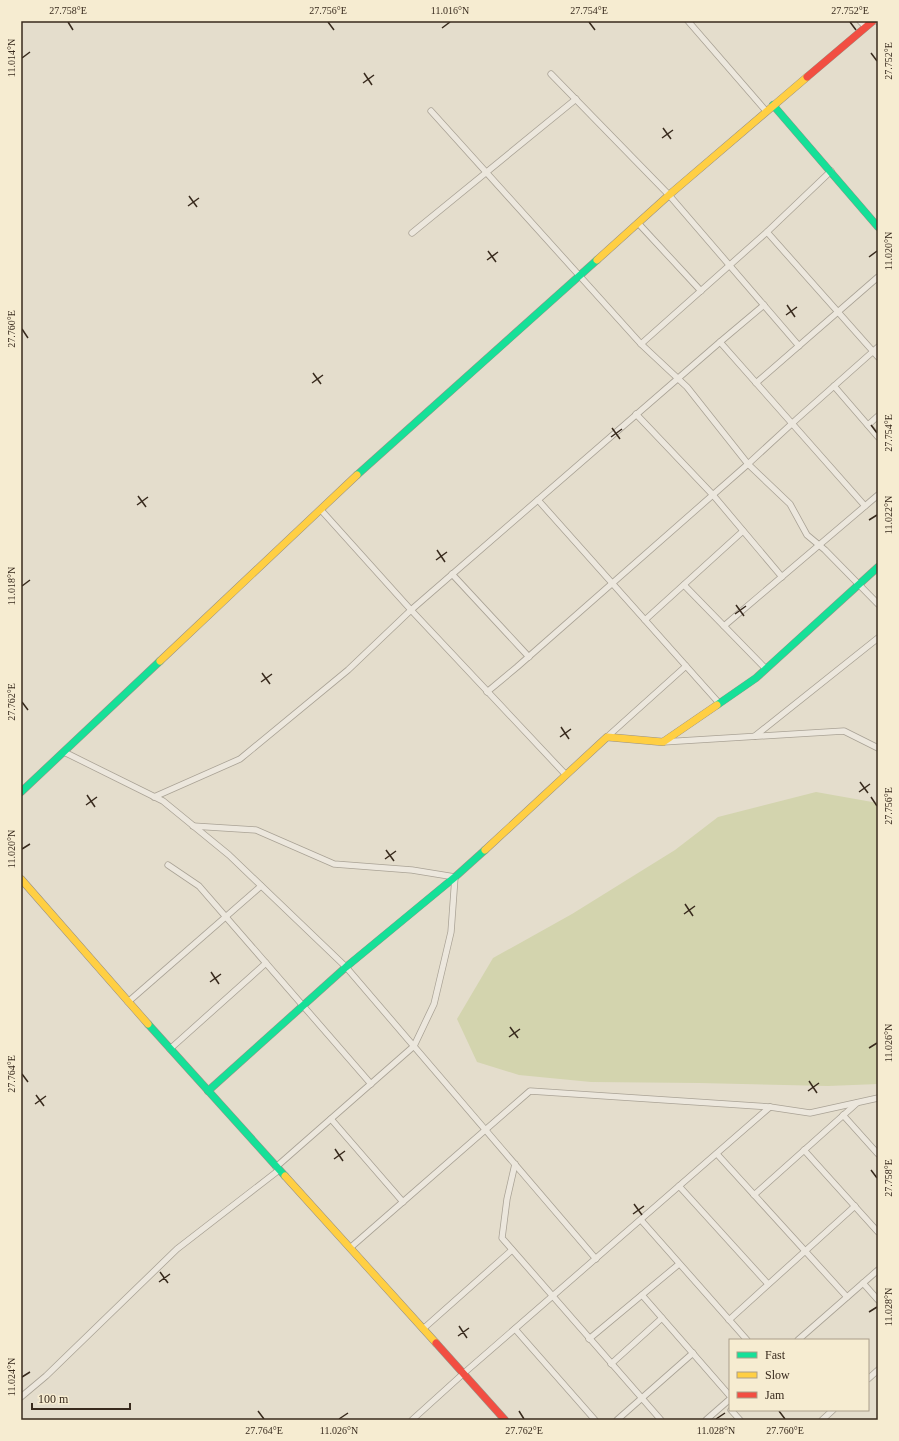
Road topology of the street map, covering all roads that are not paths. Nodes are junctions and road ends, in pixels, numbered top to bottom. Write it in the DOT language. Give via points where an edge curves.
graph roads {
  1 [pos="860,21"];
  2 [pos="873,21"];
  3 [pos="690,22"];
  4 [pos="866,27"];
  5 [pos="551,74"];
  6 [pos="576,99"];
  7 [pos="773,105"];
  8 [pos="431,111"];
  9 [pos="766,111"];
  10 [pos="831,171"];
  11 [pos="486,172"];
  12 [pos="669,195"];
  13 [pos="638,222"];
  14 [pos="878,227"];
  15 [pos="768,232"];
  16 [pos="412,234"];
  17 [pos="730,265"];
  18 [pos="580,275"];
  19 [pos="878,277"];
  20 [pos="701,291"];
  21 [pos="764,305"];
  22 [pos="838,312"];
  23 [pos="720,342"];
  24 [pos="641,344"];
  25 [pos="799,346"];
  26 [pos="878,347"];
  27 [pos="873,352"];
  28 [pos="878,357"];
  29 [pos="677,378"];
  30 [pos="756,383"];
  31 [pos="834,386"];
  32 [pos="636,414"];
  33 [pos="878,416"];
  34 [pos="792,423"];
  35 [pos="868,425"];
  36 [pos="878,436"];
  37 [pos="748,464"];
  38 [pos="713,495"];
  39 [pos="878,495"];
  40 [pos="538,500"];
  41 [pos="865,506"];
  42 [pos="321,510"];
  43 [pos="743,531"];
  44 [pos="819,545"];
  45 [pos="878,567"];
  46 [pos="452,574"];
  47 [pos="782,576"];
  48 [pos="613,584"];
  49 [pos="859,584"];
  50 [pos="684,585"];
  51 [pos="878,604"];
  52 [pos="411,610"];
  53 [pos="646,620"];
  54 [pos="724,626"];
  55 [pos="878,638"];
  56 [pos="529,657"];
  57 [pos="686,666"];
  58 [pos="766,669"];
  59 [pos="488,692"];
  60 [pos="720,703"];
  61 [pos="607,737"];
  62 [pos="754,737"];
  63 [pos="663,742"];
  64 [pos="878,748"];
  65 [pos="64,752"];
  66 [pos="566,775"];
  67 [pos="21,792"];
  68 [pos="154,797"];
  69 [pos="193,826"];
  70 [pos="168,865"];
  71 [pos="455,877"];
  72 [pos="21,880"];
  73 [pos="261,886"];
  74 [pos="226,917"];
  75 [pos="266,963"];
  76 [pos="346,967"];
  77 [pos="128,1002"];
  78 [pos="303,1005"];
  79 [pos="414,1046"];
  80 [pos="170,1049"];
  81 [pos="371,1084"];
  82 [pos="208,1091"];
  83 [pos="878,1098"];
  84 [pos="858,1102"];
  85 [pos="770,1107"];
  86 [pos="843,1115"];
  87 [pos="331,1119"];
  88 [pos="485,1130"];
  89 [pos="804,1150"];
  90 [pos="717,1154"];
  91 [pos="878,1154"];
  92 [pos="515,1164"];
  93 [pos="278,1168"];
  94 [pos="679,1186"];
  95 [pos="754,1195"];
  96 [pos="403,1202"];
  97 [pos="855,1206"];
  98 [pos="641,1220"];
  99 [pos="878,1232"];
  100 [pos="350,1248"];
  101 [pos="512,1250"];
  102 [pos="805,1251"];
  103 [pos="596,1259"];
  104 [pos="679,1264"];
  105 [pos="878,1270"];
  106 [pos="863,1283"];
  107 [pos="768,1284"];
  108 [pos="642,1295"];
  109 [pos="552,1297"];
  110 [pos="847,1298"];
  111 [pos="878,1300"];
  112 [pos="662,1318"];
  113 [pos="729,1320"];
  114 [pos="423,1329"];
  115 [pos="515,1329"];
  116 [pos="589,1339"];
  117 [pos="746,1339"];
  118 [pos="799,1339"];
  119 [pos="693,1353"];
  120 [pos="611,1364"];
  121 [pos="878,1370"];
  122 [pos="464,1373"];
  123 [pos="869,1378"];
  124 [pos="21,1397"];
  125 [pos="729,1397"];
  126 [pos="642,1398"];
  127 [pos="729,1399"];
  128 [pos="725,1404"];
  129 [pos="729,1409"];
  130 [pos="731,1411"];
  131 [pos="832,1411"];
  132 [pos="412,1420"];
  133 [pos="505,1420"];
  134 [pos="595,1420"];
  135 [pos="617,1420"];
  136 [pos="661,1420"];
  137 [pos="706,1420"];
  138 [pos="740,1420"];
  139 [pos="822,1420"];
  1 -- 4 [label="street"];
  2 -- 4 [label="main road"];
  3 -- 9 [label="street"];
  4 -- 7 [label="main road"];
  5 -- 6 [label="street"];
  6 -- 11 [label="street"];
  6 -- 12 [label="street"];
  7 -- 9 [label="main road"];
  7 -- 10 [label="main road"];
  8 -- 11 [label="street"];
  9 -- 12 [label="main road"];
  10 -- 14 [label="main road"];
  10 -- 15 [label="street"];
  11 -- 16 [label="street"];
  11 -- 18 [label="street"];
  12 -- 13 [label="main road"];
  12 -- 17 [label="street"];
  13 -- 18 [label="main road"];
  13 -- 20 [label="street"];
  15 -- 17 [label="street"];
  15 -- 22 [label="street"];
  17 -- 20 [label="street"];
  17 -- 21 [label="street"];
  18 -- 24 [label="street"];
  18 -- 42 [label="main road"];
  19 -- 22 [label="street"];
  20 -- 24 [label="street"];
  21 -- 23 [label="street"];
  21 -- 25 [label="street"];
  22 -- 25 [label="street"];
  22 -- 27 [label="street"];
  23 -- 29 [label="street"];
  23 -- 30 [label="street"];
  24 -- 29 [label="street"];
  25 -- 30 [label="street"];
  26 -- 27 [label="street"];
  27 -- 28 [label="street"];
  27 -- 31 [label="street"];
  29 -- 32 [label="street"];
  29 -- 37 [label="street"];
  30 -- 34 [label="street"];
  31 -- 34 [label="street"];
  31 -- 35 [label="street"];
  32 -- 38 [label="street"];
  32 -- 40 [label="street"];
  33 -- 35 [label="street"];
  34 -- 37 [label="street"];
  34 -- 41 [label="street"];
  35 -- 36 [label="street"];
  37 -- 38 [label="street"];
  37 -- 44 [label="street" via="790,504 807,535"];
  38 -- 43 [label="street"];
  38 -- 48 [label="street"];
  39 -- 41 [label="street"];
  40 -- 46 [label="street"];
  40 -- 48 [label="street"];
  41 -- 44 [label="street"];
  42 -- 52 [label="street"];
  42 -- 65 [label="main road"];
  43 -- 47 [label="street"];
  43 -- 50 [label="street"];
  44 -- 47 [label="street"];
  44 -- 49 [label="street"];
  45 -- 49 [label="main road"];
  46 -- 52 [label="street"];
  46 -- 56 [label="street"];
  47 -- 54 [label="street"];
  48 -- 53 [label="street"];
  48 -- 56 [label="street"];
  49 -- 51 [label="street"];
  49 -- 58 [label="main road"];
  50 -- 53 [label="street"];
  50 -- 54 [label="street"];
  52 -- 59 [label="street"];
  52 -- 68 [label="street" via="348,670 240,759"];
  53 -- 57 [label="street"];
  54 -- 58 [label="street"];
  55 -- 62 [label="street"];
  56 -- 59 [label="street"];
  57 -- 60 [label="street"];
  57 -- 61 [label="street"];
  58 -- 60 [label="main road"];
  59 -- 66 [label="street"];
  60 -- 63 [label="main road"];
  61 -- 63 [label="main road"];
  61 -- 66 [label="main road"];
  62 -- 63 [label="street"];
  62 -- 64 [label="street" via="844,731"];
  65 -- 67 [label="main road"];
  65 -- 68 [label="street"];
  66 -- 71 [label="main road"];
  68 -- 69 [label="street"];
  69 -- 71 [label="street" via="256,830 334,864 412,870"];
  69 -- 73 [label="street"];
  70 -- 74 [label="street" via="199,886"];
  71 -- 76 [label="main road"];
  71 -- 79 [label="street" via="451,932 434,1004"];
  72 -- 77 [label="main road"];
  73 -- 74 [label="street"];
  73 -- 76 [label="street"];
  74 -- 75 [label="street"];
  74 -- 77 [label="street"];
  75 -- 78 [label="street"];
  75 -- 80 [label="street"];
  76 -- 78 [label="main road"];
  76 -- 79 [label="street"];
  77 -- 80 [label="main road"];
  78 -- 81 [label="street"];
  78 -- 82 [label="main road"];
  79 -- 81 [label="street"];
  79 -- 88 [label="street"];
  80 -- 82 [label="main road"];
  81 -- 87 [label="street"];
  82 -- 93 [label="main road"];
  83 -- 84 [label="street"];
  84 -- 85 [label="street" via="810,1113"];
  84 -- 86 [label="street"];
  85 -- 88 [label="street" via="530,1091"];
  85 -- 90 [label="street"];
  86 -- 89 [label="street"];
  86 -- 91 [label="street"];
  87 -- 93 [label="street"];
  87 -- 96 [label="street"];
  88 -- 92 [label="street"];
  88 -- 96 [label="street"];
  89 -- 95 [label="street"];
  89 -- 97 [label="street"];
  90 -- 94 [label="street"];
  90 -- 95 [label="street"];
  92 -- 101 [label="street" via="502,1238"];
  92 -- 103 [label="street"];
  93 -- 100 [label="main road"];
  93 -- 124 [label="street" via="177,1249"];
  94 -- 98 [label="street"];
  94 -- 107 [label="street"];
  95 -- 102 [label="street"];
  96 -- 100 [label="street"];
  97 -- 99 [label="street"];
  97 -- 102 [label="street"];
  98 -- 103 [label="street"];
  98 -- 104 [label="street"];
  100 -- 114 [label="main road"];
  101 -- 109 [label="street"];
  101 -- 114 [label="street"];
  102 -- 107 [label="street"];
  102 -- 110 [label="street"];
  103 -- 109 [label="street"];
  104 -- 108 [label="street"];
  104 -- 113 [label="street"];
  105 -- 106 [label="street"];
  106 -- 110 [label="street"];
  106 -- 111 [label="street"];
  107 -- 113 [label="street"];
  108 -- 112 [label="street"];
  108 -- 116 [label="street"];
  109 -- 115 [label="street"];
  109 -- 116 [label="street"];
  110 -- 118 [label="street"];
  112 -- 119 [label="street"];
  112 -- 120 [label="street"];
  113 -- 117 [label="street"];
  114 -- 122 [label="main road"];
  115 -- 122 [label="street"];
  115 -- 134 [label="street"];
  116 -- 120 [label="street"];
  119 -- 125 [label="street"];
  119 -- 126 [label="street"];
  120 -- 126 [label="street"];
  121 -- 123 [label="street"];
  122 -- 132 [label="street"];
  122 -- 133 [label="main road"];
  126 -- 135 [label="street"];
  126 -- 136 [label="street"];
  127 -- 128 [label="street"];
  128 -- 129 [label="street"];
  128 -- 137 [label="street"];
  130 -- 138 [label="street"];
  131 -- 139 [label="street"];
}
